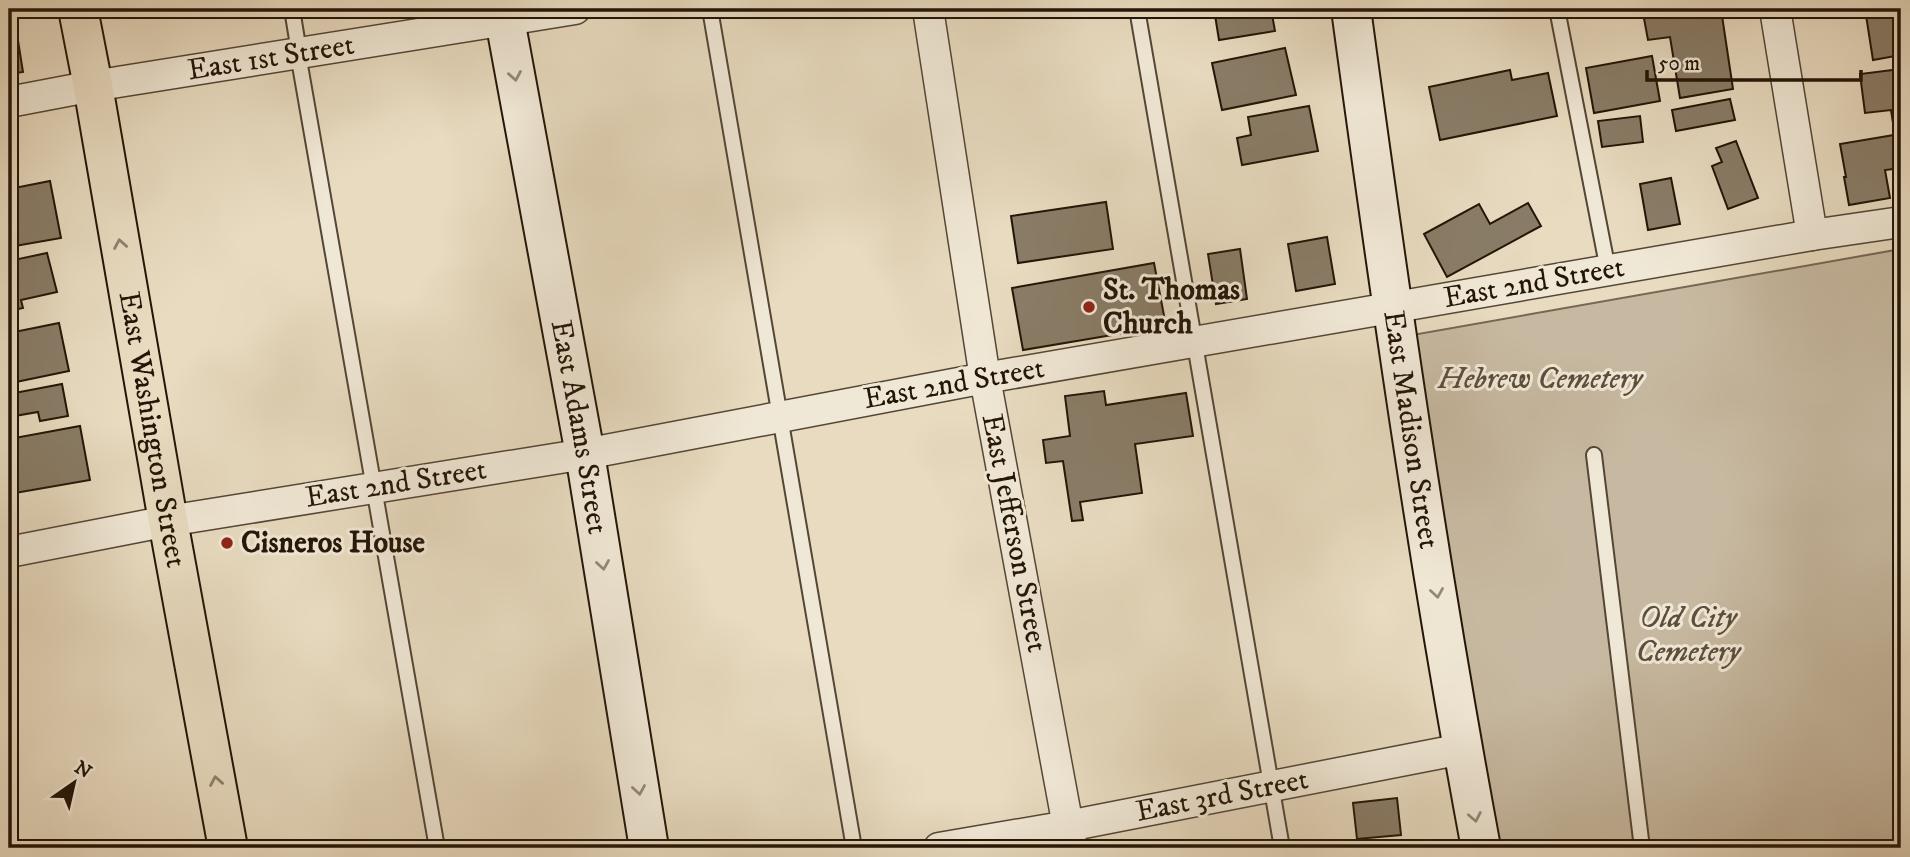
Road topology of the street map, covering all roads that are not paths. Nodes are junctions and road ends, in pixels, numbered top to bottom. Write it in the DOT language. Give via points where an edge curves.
graph roads {
  1 [pos="78,9"];
  2 [pos="292,9"];
  3 [pos="575,9"];
  4 [pos="710,9"];
  5 [pos="928,9"];
  6 [pos="1138,9"];
  7 [pos="1351,9"];
  8 [pos="1557,9"];
  9 [pos="1775,9"];
  10 [pos="504,15"];
  11 [pos="298,54"];
  12 [pos="93,86"];
  13 [pos="9,102"];
  14 [pos="1901,222"];
  15 [pos="1812,235"];
  16 [pos="1608,270"];
  17 [pos="1392,308"];
  18 [pos="1195,342"];
  19 [pos="985,378"];
  20 [pos="781,417"];
  21 [pos="585,454"];
  22 [pos="1594,454"];
  23 [pos="373,488"];
  24 [pos="168,521"];
  25 [pos="9,552"];
  26 [pos="1462,749"];
  27 [pos="1272,786"];
  28 [pos="1070,837"];
  29 [pos="9,839"];
  30 [pos="10,848"];
  31 [pos="229,848"];
  32 [pos="437,848"];
  33 [pos="649,848"];
  34 [pos="854,848"];
  35 [pos="940,848"];
  36 [pos="1282,848"];
  37 [pos="1481,848"];
  38 [pos="1642,848"];
  1 -- 12 [label="main road, East Washington Street"];
  2 -- 11 [label="lane"];
  3 -- 10 [label="street, East 1st Street"];
  4 -- 20 [label="lane"];
  5 -- 19 [label="street, East Jefferson Street"];
  6 -- 18 [label="lane"];
  7 -- 17 [label="main road, East Madison Street"];
  8 -- 16 [label="lane"];
  9 -- 15 [label="street"];
  10 -- 11 [label="street, East 1st Street"];
  10 -- 21 [label="main road, East Adams Street, one-way"];
  11 -- 12 [label="street, East 1st Street"];
  11 -- 23 [label="lane"];
  12 -- 13 [label="street, East 1st Street"];
  24 -- 12 [label="main road, East Washington Street, one-way"];
  14 -- 15 [label="street, East 2nd Street"];
  15 -- 16 [label="street, East 2nd Street"];
  16 -- 17 [label="street, East 2nd Street"];
  17 -- 18 [label="street, East 2nd Street"];
  17 -- 26 [label="main road, East Madison Street, one-way"];
  18 -- 19 [label="street, East 2nd Street"];
  18 -- 27 [label="lane"];
  19 -- 20 [label="street, East 2nd Street"];
  19 -- 28 [label="street, East Jefferson Street"];
  20 -- 21 [label="street, East 2nd Street"];
  20 -- 34 [label="lane"];
  21 -- 23 [label="street, East 2nd Street"];
  21 -- 33 [label="main road, East Adams Street, one-way"];
  22 -- 38 [label="lane"];
  23 -- 24 [label="street, East 2nd Street"];
  23 -- 32 [label="lane"];
  24 -- 25 [label="street, East 2nd Street"];
  31 -- 24 [label="main road, East Washington Street, one-way"];
  26 -- 27 [label="street, East 3rd Street"];
  26 -- 37 [label="main road, East Madison Street, one-way"];
  27 -- 28 [label="street, East 3rd Street"];
  27 -- 36 [label="lane"];
  28 -- 35 [label="street, East 3rd Street"];
  29 -- 30 [label="lane"];
}
